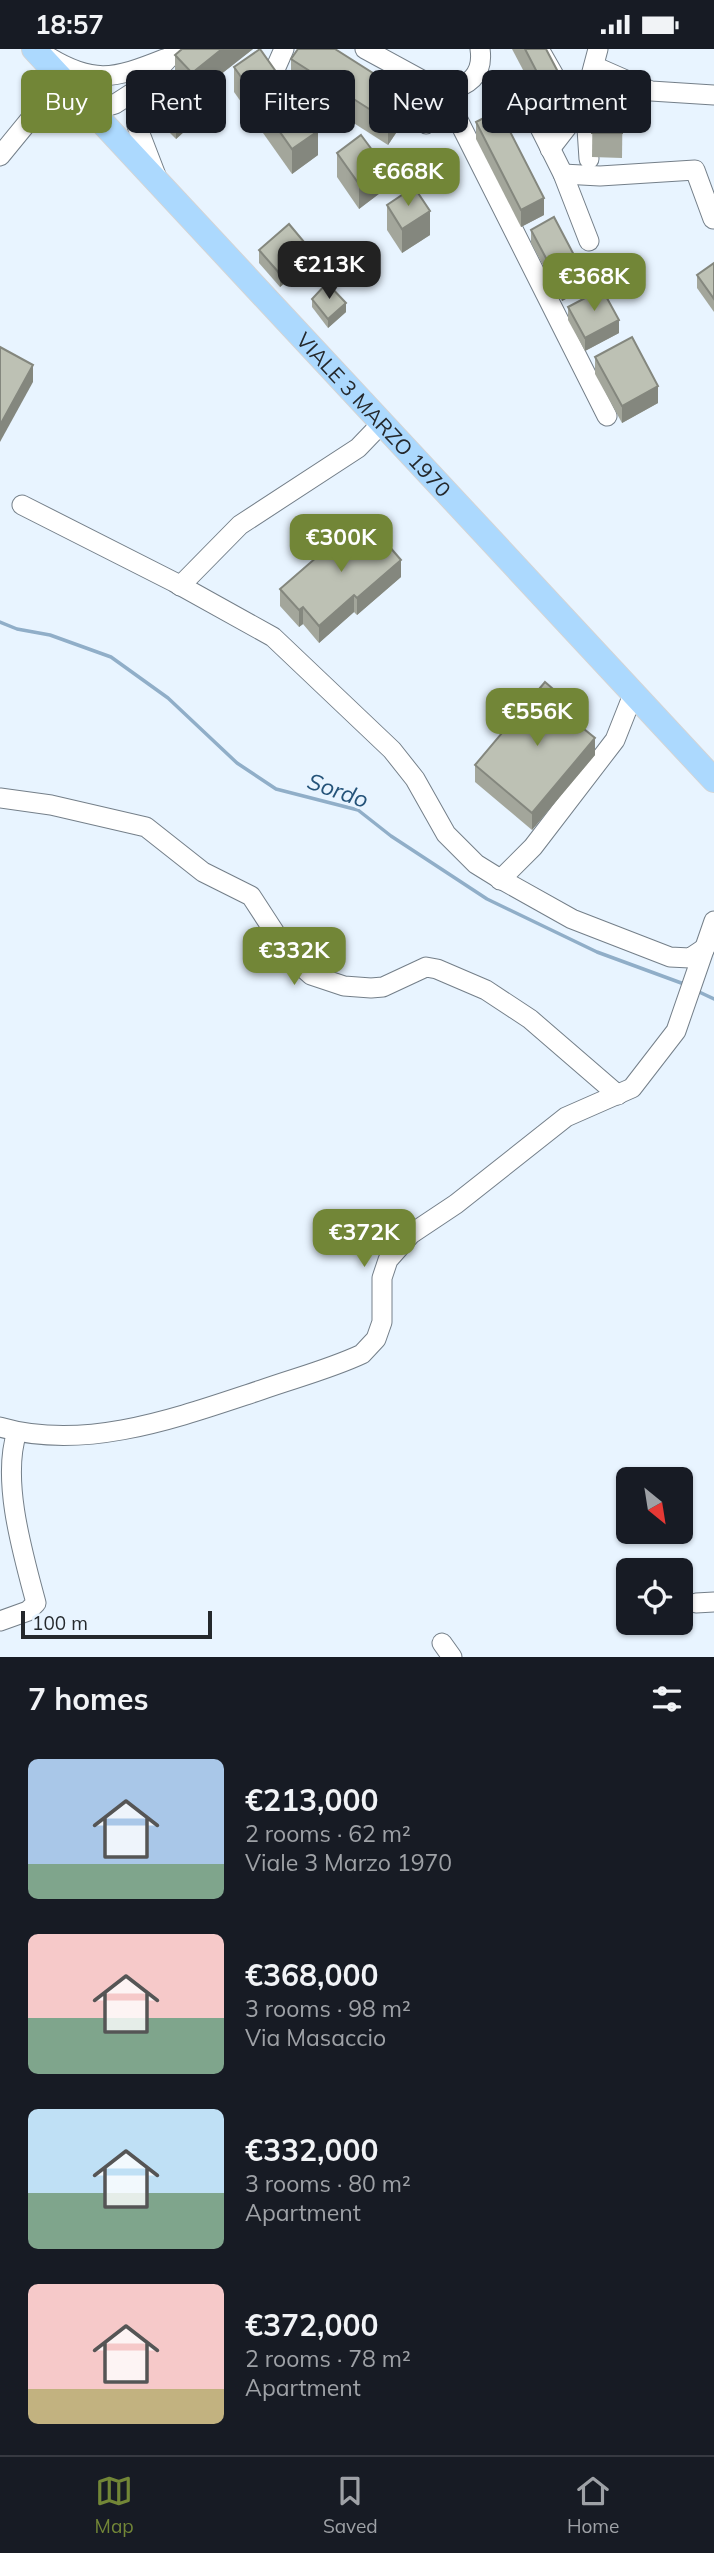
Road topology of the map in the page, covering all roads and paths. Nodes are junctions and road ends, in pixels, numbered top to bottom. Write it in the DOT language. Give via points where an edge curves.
graph roads {
  1 [pos="35,49"];
  2 [pos="284,49"];
  3 [pos="365,49"];
  4 [pos="480,49"];
  5 [pos="539,49"];
  6 [pos="171,54"];
  7 [pos="596,57"];
  8 [pos="55,70"];
  9 [pos="157,70"];
  10 [pos="275,70"];
  11 [pos="404,70"];
  12 [pos="113,78"];
  13 [pos="468,84"];
  14 [pos="714,95"];
  15 [pos="21,130"];
  16 [pos="112,133"];
  17 [pos="140,133"];
  18 [pos="465,133"];
  19 [pos="542,133"];
  20 [pos="550,149"];
  21 [pos="0,156"];
  22 [pos="589,159"];
  23 [pos="563,174"];
  24 [pos="161,189"];
  25 [pos="713,219"];
  26 [pos="589,241"];
  27 [pos="607,416"];
  28 [pos="382,423"];
  29 [pos="22,505"];
  30 [pos="180,586"];
  31 [pos="634,692"];
  32 [pos="714,779"];
  33 [pos="0,798"];
  34 [pos="500,880"];
  35 [pos="714,921"];
  36 [pos="705,948"];
  37 [pos="618,1095"];
  38 [pos="8,1429"];
  39 [pos="0,1621"];
  1 -- 8 [label="main road, VIALE 3 MARZO 1970"];
  1 -- 12 [label="street" via="84,74"];
  2 -- 10 [label="street"];
  3 -- 11 [label="street"];
  4 -- 13 [label="street" via="482,62"];
  5 -- 20 [label="street" via="574,118"];
  6 -- 9 [label="street"];
  6 -- 12 [label="street"];
  7 -- 14 [label="street" via="651,91"];
  7 -- 22 [label="street" via="585,98"];
  15 -- 21 [label="street"];
  16 -- 24 [label="main road, VIALE 3 MARZO 1970"];
  17 -- 24 [label="street"];
  18 -- 27 [label="street"];
  19 -- 20 [label="street"];
  20 -- 23 [label="street"];
  23 -- 25 [label="street" via="695,170"];
  23 -- 26 [label="street"];
  24 -- 28 [label="main road, VIALE 3 MARZO 1970"];
  28 -- 30 [label="street" via="358,448 240,524"];
  28 -- 31 [label="main road, VIALE 3 MARZO 1970"];
  29 -- 30 [label="street"];
  30 -- 34 [label="street" via="273,637 346,703 415,779 446,834"];
  31 -- 32 [label="main road, VIALE 3 MARZO 1970"];
  31 -- 34 [label="street" via="615,740 533,847"];
  33 -- 37 [label="street" via="146,827 203,872 251,896 290,956 311,975 344,986 371,988 426,967 486,990 530,1019"];
  34 -- 36 [label="street" via="572,919 670,957 690,958"];
  35 -- 36 [label="street"];
  36 -- 37 [label="street" via="676,1031 632,1088"];
  37 -- 38 [label="street" via="566,1117 456,1205 411,1234 388,1260 382,1278 382,1322 376,1339 362,1354 171,1419 94,1434"];
  38 -- 39 [label="street" via="12,1483 36,1603 28,1611"];
}
